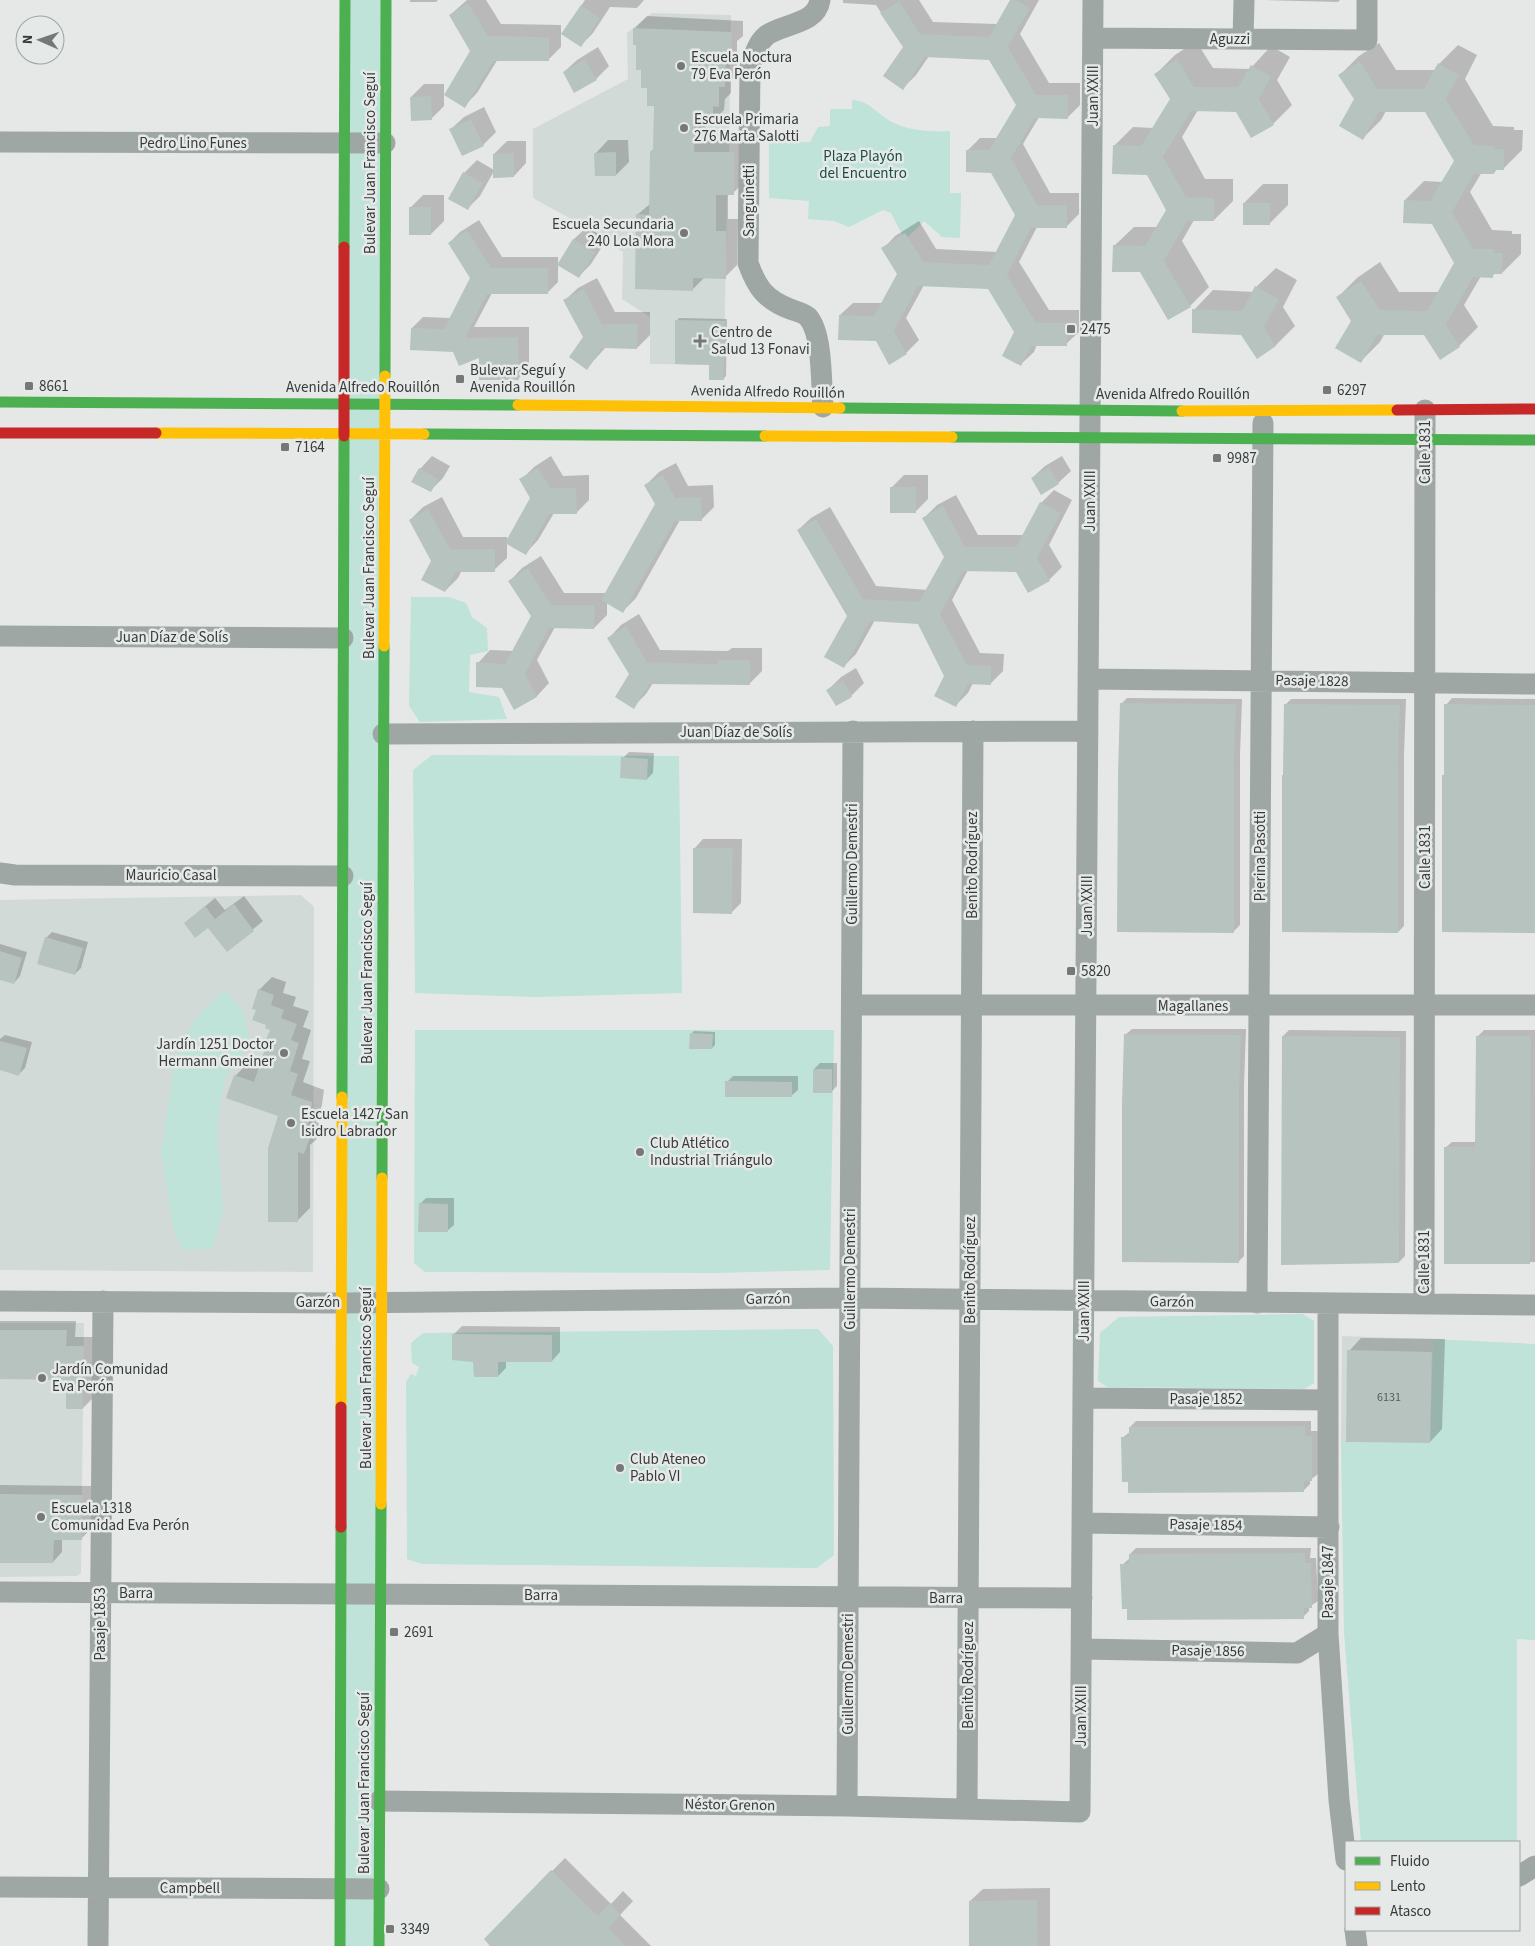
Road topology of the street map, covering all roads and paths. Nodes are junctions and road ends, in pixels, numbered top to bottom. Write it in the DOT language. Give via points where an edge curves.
graph roads {
  1 [pos="346,0"];
  2 [pos="386,0"];
  3 [pos="820,0"];
  4 [pos="1093,0"];
  5 [pos="1244,0"];
  6 [pos="1367,0"];
  7 [pos="1093,38"];
  8 [pos="1243,39"];
  9 [pos="0,142"];
  10 [pos="345,143"];
  11 [pos="385,143"];
  12 [pos="0,402"];
  13 [pos="344,402"];
  14 [pos="384,402"];
  15 [pos="823,407"];
  16 [pos="1090,409"];
  17 [pos="1535,409"];
  18 [pos="1263,410"];
  19 [pos="1426,410"];
  20 [pos="384,432"];
  21 [pos="0,433"];
  22 [pos="344,433"];
  23 [pos="1090,439"];
  24 [pos="1263,439"];
  25 [pos="1425,440"];
  26 [pos="1535,440"];
  27 [pos="0,636"];
  28 [pos="343,638"];
  29 [pos="1088,679"];
  30 [pos="1261,681"];
  31 [pos="1425,683"];
  32 [pos="1535,684"];
  33 [pos="1088,731"];
  34 [pos="853,732"];
  35 [pos="973,732"];
  36 [pos="383,734"];
  37 [pos="0,873"];
  38 [pos="343,876"];
  39 [pos="852,1005"];
  40 [pos="1535,1005"];
  41 [pos="971,1006"];
  42 [pos="1086,1006"];
  43 [pos="1259,1006"];
  44 [pos="1424,1006"];
  45 [pos="850,1298"];
  46 [pos="970,1300"];
  47 [pos="0,1301"];
  48 [pos="1084,1301"];
  49 [pos="103,1302"];
  50 [pos="341,1302"];
  51 [pos="381,1302"];
  52 [pos="1257,1303"];
  53 [pos="1328,1304"];
  54 [pos="1424,1304"];
  55 [pos="1535,1305"];
  56 [pos="1083,1398"];
  57 [pos="1328,1400"];
  58 [pos="1083,1523"];
  59 [pos="1328,1527"];
  60 [pos="0,1592"];
  61 [pos="101,1592"];
  62 [pos="341,1594"];
  63 [pos="380,1594"];
  64 [pos="848,1597"];
  65 [pos="968,1598"];
  66 [pos="1082,1598"];
  67 [pos="1328,1634"];
  68 [pos="1082,1649"];
  69 [pos="379,1801"];
  70 [pos="847,1806"];
  71 [pos="968,1809"];
  72 [pos="1080,1812"];
  73 [pos="1345,1851"];
  74 [pos="1535,1866"];
  75 [pos="1520,1875"];
  76 [pos="0,1887"];
  77 [pos="98,1888"];
  78 [pos="340,1889"];
  79 [pos="379,1889"];
  80 [pos="1355,1931"];
  81 [pos="98,1946"];
  82 [pos="340,1946"];
  83 [pos="379,1946"];
  84 [pos="1357,1946"];
  1 -- 10 [label="main road, Bulevar Juan Francisco Seguí"];
  2 -- 11 [label="main road, Bulevar Juan Francisco Seguí"];
  3 -- 15 [label="street, Sanguinetti" via="819,8 807,19 766,36 756,49 750,66 748,263 755,282 769,298 807,316 815,330"];
  4 -- 7 [label="street, Juan XXIII"];
  5 -- 8 [label="street"];
  6 -- 8 [label="street, Aguzzi" via="1367,40"];
  7 -- 8 [label="street, Aguzzi"];
  7 -- 16 [label="street, Juan XXIII"];
  9 -- 10 [label="street, Pedro Lino Funes"];
  10 -- 11 [label="street, Pedro Lino Funes"];
  10 -- 13 [label="main road, Bulevar Juan Francisco Seguí"];
  11 -- 14 [label="main road, Bulevar Juan Francisco Seguí"];
  12 -- 13 [label="main road, Avenida Alfredo Rouillón"];
  13 -- 14 [label="main road, Avenida Alfredo Rouillón"];
  13 -- 22 [label="main road, Bulevar Juan Francisco Seguí"];
  14 -- 15 [label="main road, Avenida Alfredo Rouillón"];
  14 -- 20 [label="main road, Bulevar Juan Francisco Seguí"];
  15 -- 16 [label="main road, Avenida Alfredo Rouillón"];
  16 -- 18 [label="main road, Avenida Alfredo Rouillón"];
  16 -- 23 [label="street, Juan XXIII"];
  17 -- 19 [label="main road, Avenida Alfredo Rouillón"];
  18 -- 19 [label="main road, Avenida Alfredo Rouillón"];
  18 -- 24 [label="street, Pierina Pasotti"];
  19 -- 25 [label="street, Calle 1831"];
  20 -- 22 [label="main road"];
  20 -- 23 [label="main road"];
  20 -- 36 [label="main road, Bulevar Juan Francisco Seguí"];
  21 -- 22 [label="main road"];
  22 -- 28 [label="main road, Bulevar Juan Francisco Seguí"];
  23 -- 24 [label="main road"];
  23 -- 29 [label="street, Juan XXIII"];
  24 -- 25 [label="main road"];
  24 -- 30 [label="street, Pierina Pasotti"];
  25 -- 26 [label="main road"];
  25 -- 31 [label="street, Calle 1831"];
  27 -- 28 [label="street, Juan Díaz de Solís"];
  28 -- 38 [label="main road, Bulevar Juan Francisco Seguí"];
  29 -- 30 [label="street, Pasaje 1828"];
  29 -- 33 [label="street, Juan XXIII"];
  30 -- 31 [label="street, Pasaje 1828"];
  30 -- 43 [label="street, Pierina Pasotti"];
  31 -- 32 [label="street, Pasaje 1828"];
  31 -- 44 [label="street, Calle 1831"];
  33 -- 35 [label="street, Juan Díaz de Solís"];
  33 -- 42 [label="street, Juan XXIII"];
  34 -- 35 [label="street, Juan Díaz de Solís"];
  34 -- 36 [label="street, Juan Díaz de Solís"];
  34 -- 39 [label="street, Guillermo Demestri"];
  35 -- 41 [label="street, Benito Rodríguez"];
  36 -- 51 [label="main road, Bulevar Juan Francisco Seguí"];
  37 -- 38 [label="street, Mauricio Casal"];
  38 -- 50 [label="main road, Bulevar Juan Francisco Seguí"];
  39 -- 41 [label="street, Magallanes"];
  39 -- 45 [label="street, Guillermo Demestri"];
  40 -- 44 [label="street, Magallanes"];
  41 -- 42 [label="street, Magallanes"];
  41 -- 46 [label="street, Benito Rodríguez"];
  42 -- 43 [label="street, Magallanes"];
  42 -- 48 [label="street, Juan XXIII"];
  43 -- 44 [label="street, Magallanes"];
  43 -- 52 [label="street, Pierina Pasotti"];
  44 -- 54 [label="street, Calle 1831"];
  45 -- 46 [label="street, Garzón"];
  45 -- 51 [label="street, Garzón"];
  45 -- 64 [label="street, Guillermo Demestri"];
  46 -- 48 [label="street, Garzón"];
  46 -- 65 [label="street, Benito Rodríguez"];
  47 -- 49 [label="street, Garzón"];
  48 -- 52 [label="street, Garzón"];
  48 -- 56 [label="street, Juan XXIII"];
  49 -- 50 [label="street, Garzón"];
  49 -- 61 [label="street, Pasaje 1853"];
  50 -- 51 [label="street, Garzón"];
  50 -- 62 [label="main road, Bulevar Juan Francisco Seguí"];
  51 -- 63 [label="main road, Bulevar Juan Francisco Seguí"];
  52 -- 53 [label="street, Garzón"];
  53 -- 54 [label="street, Garzón"];
  53 -- 57 [label="street, Pasaje 1847"];
  54 -- 55 [label="street, Garzón"];
  56 -- 57 [label="street, Pasaje 1852"];
  56 -- 58 [label="street, Juan XXIII"];
  57 -- 59 [label="street, Pasaje 1847"];
  58 -- 59 [label="street, Pasaje 1854"];
  58 -- 66 [label="street, Juan XXIII"];
  59 -- 67 [label="street, Pasaje 1847"];
  60 -- 61 [label="street, Barra"];
  61 -- 62 [label="street, Barra"];
  61 -- 77 [label="street, Pasaje 1853"];
  62 -- 63 [label="street, Barra"];
  62 -- 78 [label="main road, Bulevar Juan Francisco Seguí"];
  63 -- 64 [label="street, Barra"];
  63 -- 69 [label="main road, Bulevar Juan Francisco Seguí"];
  64 -- 65 [label="street, Barra"];
  64 -- 70 [label="street, Guillermo Demestri"];
  65 -- 66 [label="street, Barra"];
  65 -- 71 [label="street, Benito Rodríguez"];
  66 -- 68 [label="street, Juan XXIII"];
  67 -- 68 [label="street, Pasaje 1856" via="1298,1653"];
  67 -- 73 [label="street, Pasaje 1847"];
  68 -- 72 [label="street, Juan XXIII"];
  69 -- 70 [label="street, Néstor Grenon"];
  69 -- 79 [label="main road, Bulevar Juan Francisco Seguí"];
  70 -- 71 [label="street, Néstor Grenon"];
  71 -- 72 [label="street, Néstor Grenon"];
  74 -- 75 [label="street"];
  76 -- 77 [label="street, Campbell"];
  77 -- 78 [label="street, Campbell"];
  77 -- 81 [label="street, Pasaje 1853"];
  78 -- 79 [label="street, Campbell"];
  78 -- 82 [label="main road, Bulevar Juan Francisco Seguí"];
  79 -- 83 [label="main road, Bulevar Juan Francisco Seguí"];
  80 -- 84 [label="street"];
}
